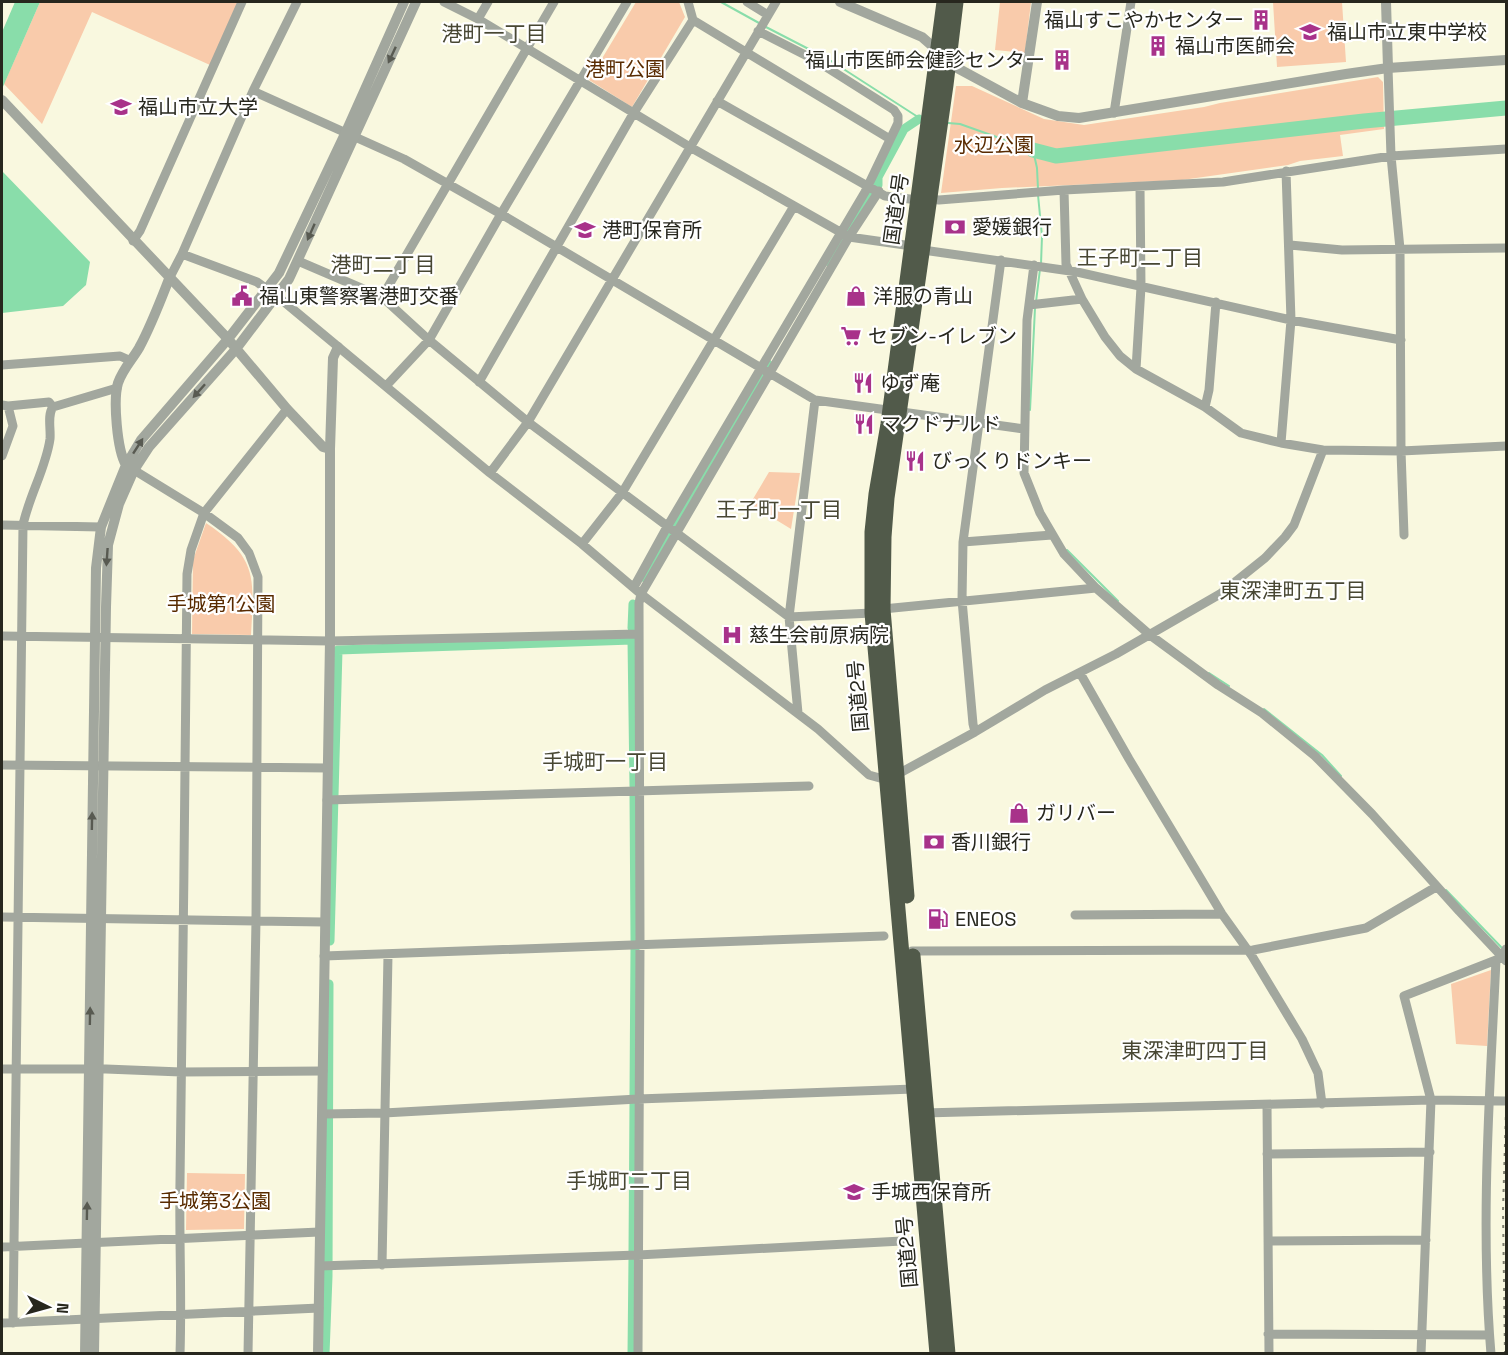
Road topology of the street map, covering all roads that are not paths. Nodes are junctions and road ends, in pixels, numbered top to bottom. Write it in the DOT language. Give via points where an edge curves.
graph roads {
  1 [pos="242,2"];
  2 [pos="297,2"];
  3 [pos="404,2"];
  4 [pos="416,2"];
  5 [pos="444,2"];
  6 [pos="488,2"];
  7 [pos="554,2"];
  8 [pos="627,2"];
  9 [pos="688,2"];
  10 [pos="747,2"];
  11 [pos="776,2"];
  12 [pos="840,2"];
  13 [pos="944,2"];
  14 [pos="956,2"];
  15 [pos="1037,2"];
  16 [pos="1131,2"];
  17 [pos="1386,2"];
  18 [pos="767,16"];
  19 [pos="478,19"];
  20 [pos="693,20"];
  21 [pos="759,29"];
  22 [pos="526,48"];
  23 [pos="746,51"];
  24 [pos="943,57"];
  25 [pos="1506,60"];
  26 [pos="1388,68"];
  27 [pos="580,82"];
  28 [pos="253,91"];
  29 [pos="2,100"];
  30 [pos="717,101"];
  31 [pos="1022,103"];
  32 [pos="1114,113"];
  33 [pos="633,114"];
  34 [pos="349,136"];
  35 [pos="890,139"];
  36 [pos="690,147"];
  37 [pos="1506,149"];
  38 [pos="1391,156"];
  39 [pos="1286,171"];
  40 [pos="446,184"];
  41 [pos="1140,187"];
  42 [pos="874,189"];
  43 [pos="1064,190"];
  44 [pos="924,199"];
  45 [pos="794,206"];
  46 [pos="501,214"];
  47 [pos="844,235"];
  48 [pos="133,241"];
  49 [pos="1290,245"];
  50 [pos="557,247"];
  51 [pos="917,248"];
  52 [pos="1400,249"];
  53 [pos="1506,249"];
  54 [pos="182,254"];
  55 [pos="1001,260"];
  56 [pos="298,261"];
  57 [pos="1034,265"];
  58 [pos="1068,270"];
  59 [pos="169,279"];
  60 [pos="613,280"];
  61 [pos="1142,287"];
  62 [pos="272,293"];
  63 [pos="382,297"];
  64 [pos="1082,299"];
  65 [pos="1216,302"];
  66 [pos="1029,305"];
  67 [pos="1291,320"];
  68 [pos="713,338"];
  69 [pos="228,339"];
  70 [pos="429,340"];
  71 [pos="1401,340"];
  72 [pos="338,347"];
  73 [pos="236,349"];
  74 [pos="129,360"];
  75 [pos="2,365"];
  76 [pos="766,369"];
  77 [pos="1136,369"];
  78 [pos="479,382"];
  79 [pos="386,386"];
  80 [pos="117,388"];
  81 [pos="815,400"];
  82 [pos="5,406"];
  83 [pos="53,407"];
  84 [pos="1205,407"];
  85 [pos="286,409"];
  86 [pos="895,411"];
  87 [pos="528,422"];
  88 [pos="978,423"];
  89 [pos="1024,429"];
  90 [pos="1281,443"];
  91 [pos="1506,446"];
  92 [pos="330,449"];
  93 [pos="1323,450"];
  94 [pos="1401,451"];
  95 [pos="2,456"];
  96 [pos="130,467"];
  97 [pos="490,473"];
  98 [pos="622,493"];
  99 [pos="204,513"];
  100 [pos="2,525"];
  101 [pos="23,525"];
  102 [pos="101,527"];
  103 [pos="671,530"];
  104 [pos="1052,535"];
  105 [pos="1404,535"];
  106 [pos="963,542"];
  107 [pos="582,544"];
  108 [pos="1096,588"];
  109 [pos="638,590"];
  110 [pos="962,600"];
  111 [pos="878,611"];
  112 [pos="789,617"];
  113 [pos="639,634"];
  114 [pos="1150,635"];
  115 [pos="2,636"];
  116 [pos="22,636"];
  117 [pos="100,638"];
  118 [pos="187,639"];
  119 [pos="257,640"];
  120 [pos="330,641"];
  121 [pos="1080,674"];
  122 [pos="798,713"];
  123 [pos="975,732"];
  124 [pos="2,765"];
  125 [pos="20,765"];
  126 [pos="98,767"];
  127 [pos="186,768"];
  128 [pos="257,768"];
  129 [pos="328,768"];
  130 [pos="892,777"];
  131 [pos="809,786"];
  132 [pos="639,790"];
  133 [pos="327,800"];
  134 [pos="1436,887"];
  135 [pos="1222,914"];
  136 [pos="1076,915"];
  137 [pos="2,917"];
  138 [pos="18,917"];
  139 [pos="97,918"];
  140 [pos="185,919"];
  141 [pos="256,920"];
  142 [pos="324,922"];
  143 [pos="884,936"];
  144 [pos="640,944"];
  145 [pos="1247,950"];
  146 [pos="912,951"];
  147 [pos="388,955"];
  148 [pos="324,956"];
  149 [pos="1503,957"];
  150 [pos="2,1069"];
  151 [pos="17,1069"];
  152 [pos="94,1070"];
  153 [pos="323,1071"];
  154 [pos="181,1072"];
  155 [pos="253,1072"];
  156 [pos="914,1089"];
  157 [pos="638,1099"];
  158 [pos="1431,1100"];
  159 [pos="1490,1101"];
  160 [pos="1506,1101"];
  161 [pos="1322,1104"];
  162 [pos="1267,1105"];
  163 [pos="384,1113"];
  164 [pos="922,1113"];
  165 [pos="322,1114"];
  166 [pos="1430,1152"];
  167 [pos="1267,1154"];
  168 [pos="319,1232"];
  169 [pos="251,1235"];
  170 [pos="179,1238"];
  171 [pos="1426,1240"];
  172 [pos="902,1241"];
  173 [pos="1268,1241"];
  174 [pos="92,1242"];
  175 [pos="14,1246"];
  176 [pos="2,1247"];
  177 [pos="638,1255"];
  178 [pos="382,1265"];
  179 [pos="320,1266"];
  180 [pos="319,1308"];
  181 [pos="249,1312"];
  182 [pos="182,1316"];
  183 [pos="90,1319"];
  184 [pos="2,1323"];
  185 [pos="13,1323"];
  186 [pos="1421,1333"];
  187 [pos="1268,1334"];
  188 [pos="1489,1335"];
  189 [pos="85,1353"];
  190 [pos="94,1353"];
  191 [pos="180,1353"];
  192 [pos="248,1353"];
  193 [pos="318,1353"];
  194 [pos="638,1353"];
  195 [pos="937,1353"];
  196 [pos="948,1353"];
  197 [pos="1269,1353"];
  198 [pos="1421,1353"];
  199 [pos="1491,1353"];
  1 -- 48 [label="street"];
  2 -- 28 [label="street"];
  3 -- 34 [label="street"];
  4 -- 34 [label="street, one-way"];
  5 -- 19 [label="street"];
  6 -- 19 [label="street"];
  7 -- 22 [label="street"];
  8 -- 27 [label="street"];
  9 -- 20 [label="street"];
  10 -- 18 [label="street"];
  11 -- 18 [label="street"];
  12 -- 24 [label="street" via="922,37"];
  13 -- 24 [label="highway, 国道2号"];
  14 -- 24 [label="highway, 国道2号"];
  15 -- 31 [label="street"];
  16 -- 32 [label="street"];
  17 -- 26 [label="street"];
  18 -- 21 [label="street"];
  19 -- 22 [label="street"];
  20 -- 23 [label="street"];
  20 -- 33 [label="street"];
  21 -- 23 [label="street"];
  21 -- 35 [label="street" via="894,110 898,123"];
  22 -- 27 [label="street"];
  22 -- 40 [label="street"];
  23 -- 30 [label="street"];
  23 -- 35 [label="street"];
  24 -- 31 [label="street"];
  24 -- 44 [label="highway, 国道2号"];
  25 -- 26 [label="street"];
  26 -- 32 [label="street"];
  26 -- 38 [label="street"];
  27 -- 33 [label="street"];
  27 -- 46 [label="street"];
  28 -- 34 [label="street"];
  28 -- 54 [label="street"];
  29 -- 48 [label="street"];
  30 -- 36 [label="street"];
  30 -- 42 [label="street"];
  31 -- 32 [label="street" via="1058,116 1079,118"];
  33 -- 36 [label="street"];
  33 -- 50 [label="street"];
  34 -- 40 [label="street" via="404,159"];
  34 -- 56 [label="street, one-way"];
  34 -- 62 [label="street"];
  35 -- 42 [label="street"];
  36 -- 45 [label="street"];
  36 -- 60 [label="street"];
  37 -- 38 [label="street"];
  38 -- 39 [label="street"];
  38 -- 52 [label="street"];
  39 -- 41 [label="street" via="1223,182"];
  39 -- 49 [label="street"];
  40 -- 46 [label="street"];
  40 -- 63 [label="street"];
  41 -- 43 [label="street"];
  41 -- 61 [label="street"];
  42 -- 44 [label="street" via="885,196"];
  42 -- 47 [label="street"];
  43 -- 44 [label="street"];
  43 -- 58 [label="street"];
  44 -- 51 [label="highway, 国道2号"];
  45 -- 47 [label="street"];
  45 -- 68 [label="street"];
  46 -- 50 [label="street"];
  46 -- 70 [label="street"];
  47 -- 51 [label="street"];
  47 -- 76 [label="street"];
  48 -- 59 [label="street"];
  49 -- 52 [label="street" via="1342,250"];
  49 -- 67 [label="street"];
  50 -- 60 [label="street"];
  50 -- 78 [label="street"];
  51 -- 55 [label="street"];
  51 -- 86 [label="highway, 国道2号"];
  52 -- 53 [label="street"];
  52 -- 71 [label="street"];
  54 -- 59 [label="street"];
  54 -- 62 [label="street" via="256,282"];
  55 -- 57 [label="street"];
  55 -- 88 [label="street"];
  56 -- 62 [label="street" via="289,279"];
  56 -- 63 [label="street"];
  57 -- 58 [label="street"];
  57 -- 66 [label="street"];
  58 -- 61 [label="street"];
  58 -- 64 [label="street"];
  59 -- 69 [label="street"];
  59 -- 74 [label="street" via="139,349"];
  60 -- 68 [label="street"];
  60 -- 87 [label="street"];
  61 -- 65 [label="street"];
  61 -- 77 [label="street"];
  62 -- 69 [label="street"];
  62 -- 72 [label="street"];
  62 -- 73 [label="street"];
  63 -- 70 [label="street"];
  64 -- 66 [label="street"];
  64 -- 77 [label="street" via="1105,337"];
  65 -- 67 [label="street"];
  65 -- 84 [label="street"];
  66 -- 89 [label="street"];
  67 -- 71 [label="street"];
  67 -- 90 [label="street"];
  68 -- 76 [label="street"];
  68 -- 98 [label="street"];
  69 -- 73 [label="street"];
  96 -- 69 [label="street, one-way" via="141,440"];
  70 -- 78 [label="street"];
  70 -- 79 [label="street"];
  71 -- 94 [label="street"];
  72 -- 79 [label="street"];
  72 -- 92 [label="street" via="333,358"];
  73 -- 85 [label="street"];
  73 -- 96 [label="street, one-way"];
  74 -- 75 [label="street" via="120,356"];
  74 -- 80 [label="street"];
  76 -- 81 [label="street"];
  76 -- 103 [label="street"];
  77 -- 84 [label="street"];
  78 -- 87 [label="street"];
  79 -- 97 [label="street"];
  80 -- 83 [label="street"];
  80 -- 96 [label="street" via="120,452"];
  81 -- 86 [label="street"];
  81 -- 112 [label="street"];
  82 -- 83 [label="street" via="50,402"];
  82 -- 95 [label="street" via="13,426"];
  83 -- 101 [label="street" via="50,440"];
  84 -- 90 [label="street" via="1241,433"];
  85 -- 92 [label="street" via="323,447"];
  85 -- 99 [label="street"];
  86 -- 88 [label="street"];
  86 -- 111 [label="highway, 国道2号" via="876,494 872,532"];
  87 -- 97 [label="street"];
  87 -- 98 [label="street"];
  88 -- 89 [label="street"];
  88 -- 106 [label="street"];
  89 -- 104 [label="street" via="1024,473"];
  90 -- 93 [label="street"];
  91 -- 94 [label="street"];
  92 -- 120 [label="street"];
  93 -- 94 [label="street"];
  93 -- 114 [label="street" via="1294,525 1285,537 1220,594"];
  94 -- 105 [label="street"];
  96 -- 99 [label="street"];
  96 -- 102 [label="street"];
  96 -- 117 [label="street, one-way" via="108,545"];
  97 -- 107 [label="street"];
  98 -- 103 [label="street"];
  98 -- 107 [label="street"];
  99 -- 118 [label="street" via="187,574"];
  99 -- 119 [label="street" via="238,537 255,567"];
  100 -- 101 [label="street"];
  101 -- 102 [label="street"];
  101 -- 116 [label="street"];
  102 -- 117 [label="street" via="96,568"];
  103 -- 109 [label="street"];
  103 -- 112 [label="street"];
  104 -- 106 [label="street"];
  104 -- 108 [label="street"];
  106 -- 110 [label="street"];
  107 -- 109 [label="street"];
  108 -- 110 [label="street"];
  108 -- 114 [label="street"];
  109 -- 113 [label="street"];
  109 -- 122 [label="street"];
  110 -- 111 [label="street"];
  110 -- 123 [label="street"];
  111 -- 112 [label="street"];
  111 -- 130 [label="highway, 国道2号"];
  112 -- 122 [label="street"];
  113 -- 120 [label="street"];
  113 -- 132 [label="street"];
  114 -- 121 [label="street"];
  114 -- 134 [label="street" via="1262,713 1315,756"];
  115 -- 116 [label="street"];
  116 -- 117 [label="street"];
  116 -- 125 [label="street"];
  117 -- 118 [label="street"];
  117 -- 126 [label="street"];
  118 -- 119 [label="street"];
  118 -- 127 [label="street"];
  119 -- 120 [label="street"];
  119 -- 128 [label="street"];
  120 -- 129 [label="street"];
  121 -- 123 [label="street"];
  121 -- 135 [label="street"];
  122 -- 130 [label="street" via="869,775"];
  123 -- 130 [label="street"];
  124 -- 125 [label="street"];
  125 -- 126 [label="street"];
  125 -- 138 [label="street"];
  126 -- 127 [label="street"];
  126 -- 139 [label="street"];
  127 -- 128 [label="street"];
  127 -- 140 [label="street"];
  128 -- 129 [label="street"];
  128 -- 141 [label="street"];
  129 -- 133 [label="street"];
  130 -- 146 [label="highway, 国道2号"];
  130 -- 156 [label="highway, 国道2号"];
  131 -- 132 [label="street"];
  132 -- 133 [label="street"];
  132 -- 144 [label="street"];
  133 -- 142 [label="street"];
  134 -- 145 [label="street" via="1366,928"];
  134 -- 149 [label="street"];
  135 -- 136 [label="street"];
  135 -- 145 [label="street"];
  137 -- 138 [label="street"];
  138 -- 139 [label="street"];
  138 -- 151 [label="street"];
  139 -- 140 [label="street"];
  139 -- 152 [label="street"];
  140 -- 141 [label="street"];
  140 -- 154 [label="street"];
  141 -- 142 [label="street"];
  141 -- 155 [label="street"];
  142 -- 148 [label="street"];
  143 -- 144 [label="street"];
  144 -- 147 [label="street"];
  144 -- 157 [label="street"];
  145 -- 146 [label="street"];
  145 -- 161 [label="street" via="1302,1039 1318,1073"];
  146 -- 164 [label="highway, 国道2号"];
  147 -- 148 [label="street"];
  147 -- 163 [label="street"];
  148 -- 153 [label="street"];
  149 -- 158 [label="street" via="1404,996"];
  149 -- 159 [label="street"];
  150 -- 151 [label="street"];
  151 -- 152 [label="street"];
  151 -- 175 [label="street"];
  152 -- 154 [label="street"];
  152 -- 174 [label="street"];
  153 -- 155 [label="street"];
  153 -- 165 [label="street"];
  154 -- 155 [label="street"];
  154 -- 170 [label="street"];
  155 -- 169 [label="street"];
  156 -- 157 [label="street"];
  156 -- 164 [label="highway, 国道2号"];
  157 -- 163 [label="street"];
  157 -- 177 [label="street"];
  158 -- 159 [label="street"];
  158 -- 161 [label="street"];
  158 -- 166 [label="street"];
  159 -- 160 [label="street"];
  159 -- 188 [label="street"];
  161 -- 162 [label="street"];
  162 -- 164 [label="street"];
  162 -- 167 [label="street"];
  163 -- 165 [label="street"];
  163 -- 178 [label="street"];
  164 -- 195 [label="highway, 国道2号"];
  164 -- 196 [label="highway, 国道2号"];
  165 -- 168 [label="street"];
  166 -- 167 [label="street"];
  166 -- 171 [label="street"];
  167 -- 173 [label="street"];
  168 -- 169 [label="street"];
  168 -- 179 [label="street"];
  169 -- 170 [label="street"];
  169 -- 181 [label="street"];
  170 -- 174 [label="street"];
  170 -- 182 [label="street"];
  171 -- 173 [label="street"];
  171 -- 186 [label="street"];
  172 -- 177 [label="street"];
  173 -- 187 [label="street"];
  174 -- 175 [label="street"];
  174 -- 183 [label="street"];
  175 -- 176 [label="street"];
  175 -- 185 [label="street"];
  177 -- 178 [label="street"];
  177 -- 194 [label="street"];
  178 -- 179 [label="street"];
  179 -- 180 [label="street"];
  180 -- 181 [label="street"];
  180 -- 193 [label="street"];
  181 -- 182 [label="street"];
  181 -- 192 [label="street"];
  182 -- 183 [label="street"];
  182 -- 191 [label="street"];
  183 -- 185 [label="street"];
  183 -- 189 [label="street"];
  183 -- 190 [label="street"];
  184 -- 185 [label="street"];
  186 -- 187 [label="street"];
  186 -- 188 [label="street"];
  186 -- 198 [label="street"];
  187 -- 197 [label="street"];
  188 -- 199 [label="street"];
}
